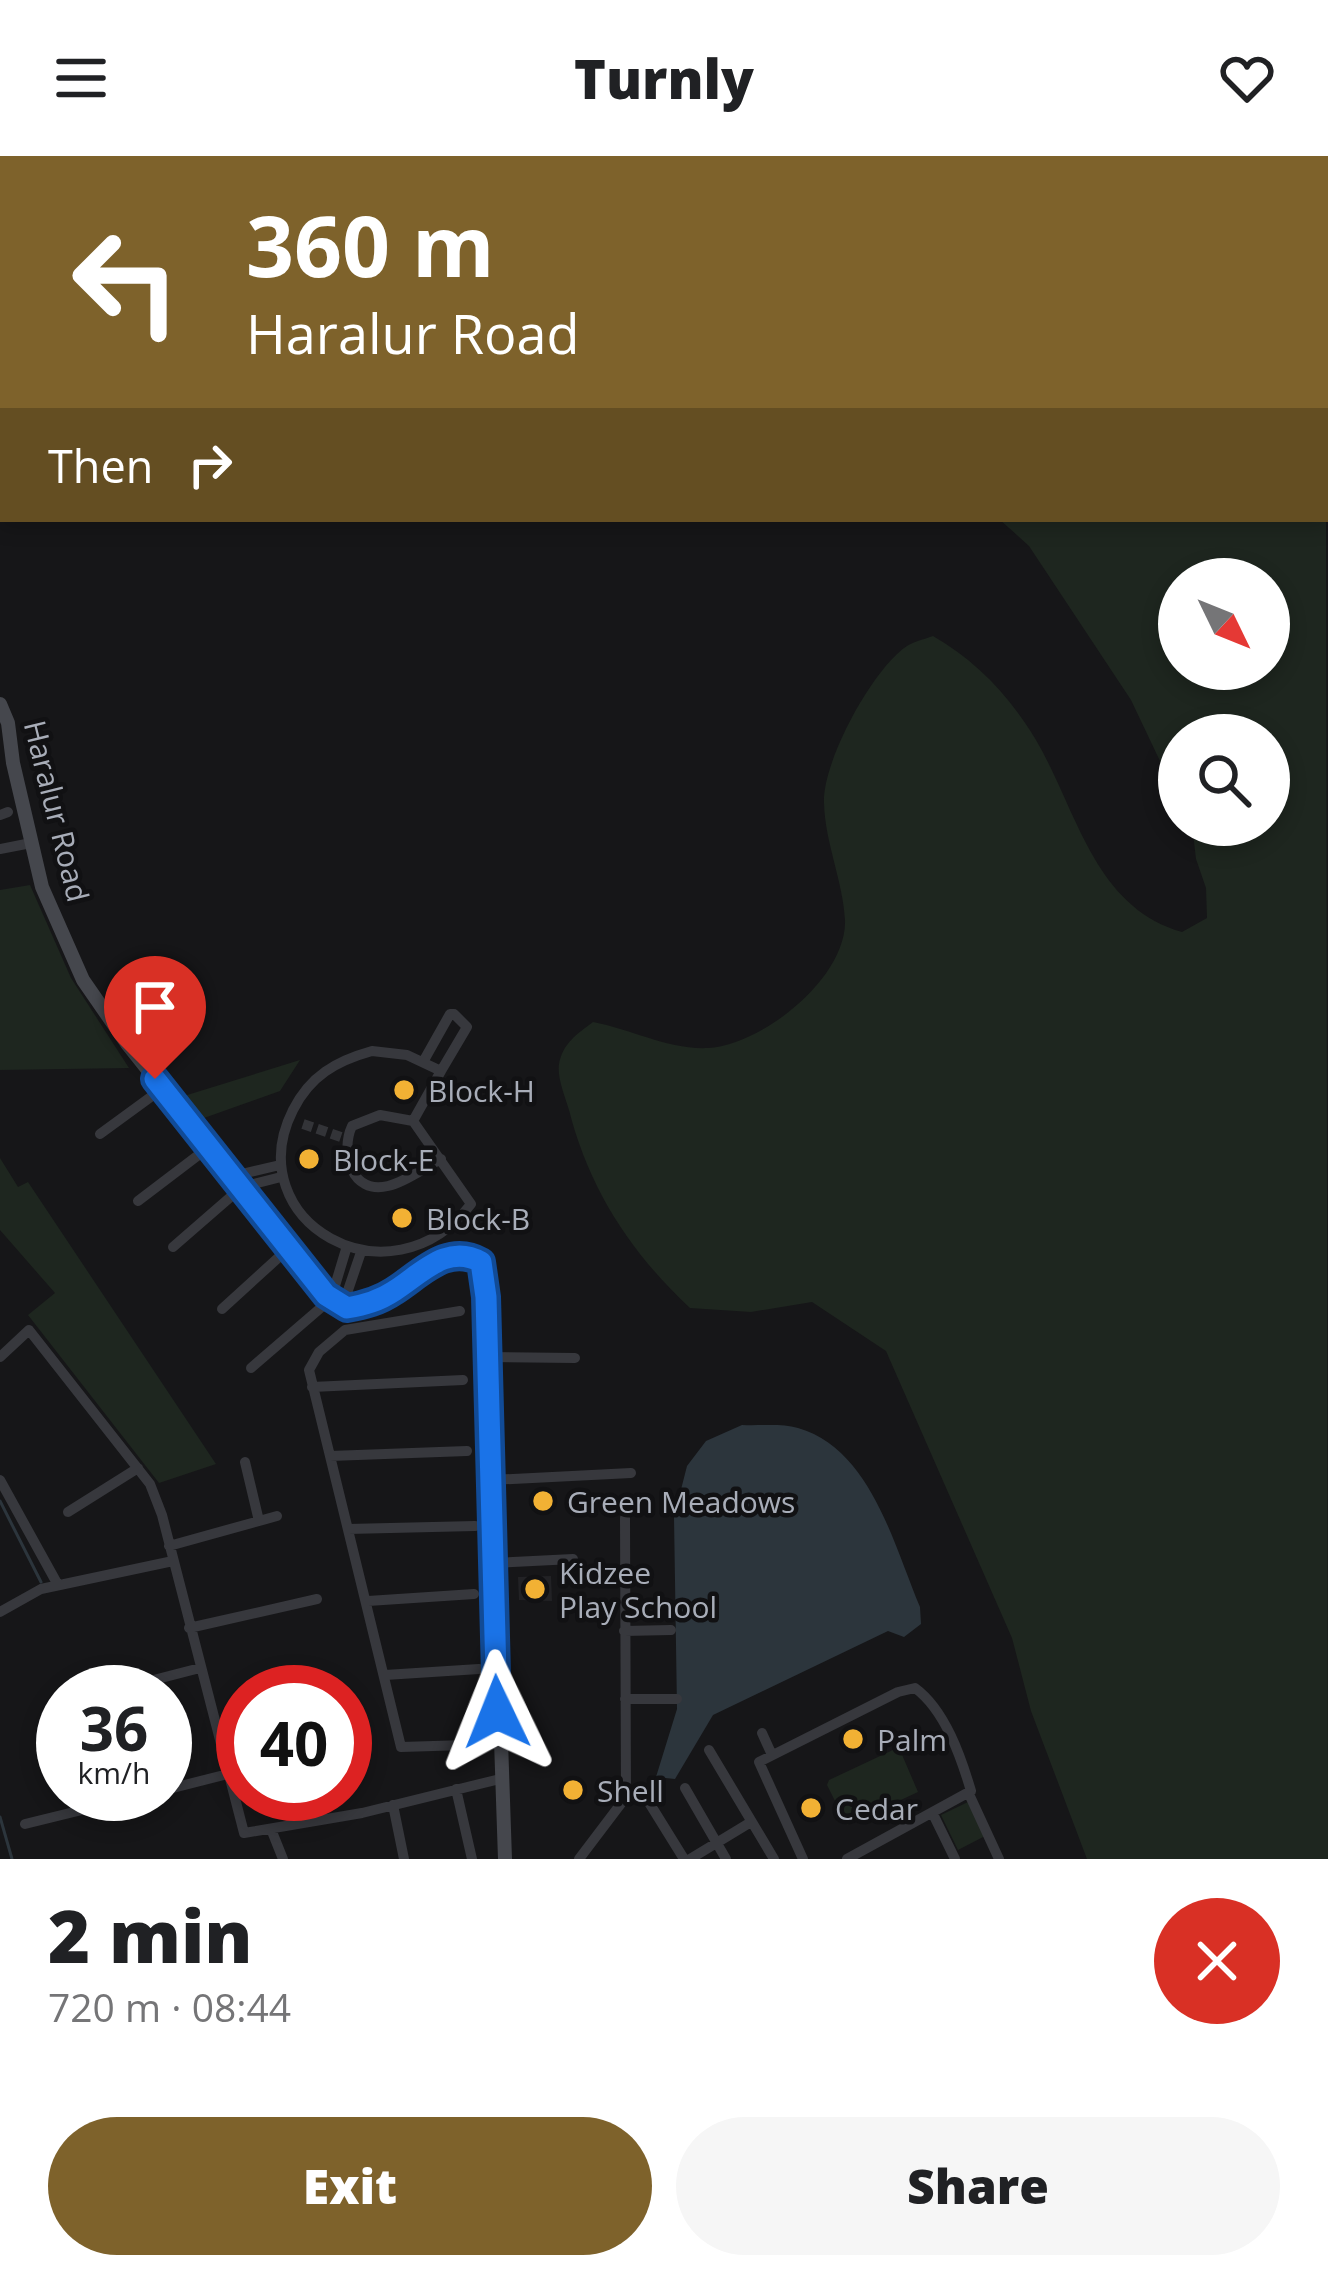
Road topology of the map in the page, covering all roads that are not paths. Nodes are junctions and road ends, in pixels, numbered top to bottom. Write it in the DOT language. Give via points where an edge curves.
graph roads {
  1 [pos="0,704"];
  2 [pos="5,739"];
  3 [pos="6,766"];
  4 [pos="31,843"];
  5 [pos="0,848"];
  6 [pos="422,1062"];
  7 [pos="441,1072"];
  8 [pos="163,1088"];
  9 [pos="288,1120"];
  10 [pos="413,1121"];
  11 [pos="303,1124"];
  12 [pos="100,1134"];
  13 [pos="209,1147"];
  14 [pos="441,1159"];
  15 [pos="280,1171"];
  16 [pos="238,1182"];
  17 [pos="138,1202"];
  18 [pos="347,1246"];
  19 [pos="173,1247"];
  20 [pos="290,1247"];
  21 [pos="361,1252"];
  22 [pos="337,1302"];
  23 [pos="221,1309"];
  24 [pos="460,1311"];
  25 [pos="0,1357"];
  26 [pos="488,1357"];
  27 [pos="575,1358"];
  28 [pos="251,1368"];
  29 [pos="464,1381"];
  30 [pos="312,1387"];
  31 [pos="467,1451"];
  32 [pos="330,1456"];
  33 [pos="245,1462"];
  34 [pos="138,1468"];
  35 [pos="631,1473"];
  36 [pos="491,1480"];
  37 [pos="0,1481"];
  38 [pos="68,1513"];
  39 [pos="277,1516"];
  40 [pos="625,1518"];
  41 [pos="259,1521"];
  42 [pos="475,1526"];
  43 [pos="348,1529"];
  44 [pos="170,1546"];
  45 [pos="573,1559"];
  46 [pos="173,1561"];
  47 [pos="493,1563"];
  48 [pos="58,1586"];
  49 [pos="475,1594"];
  50 [pos="317,1599"];
  51 [pos="368,1600"];
  52 [pos="0,1612"];
  53 [pos="189,1628"];
  54 [pos="671,1630"];
  55 [pos="624,1631"];
  56 [pos="200,1668"];
  57 [pos="479,1669"];
  58 [pos="192,1670"];
  59 [pos="385,1675"];
  60 [pos="625,1699"];
  61 [pos="677,1699"];
  62 [pos="216,1723"];
  63 [pos="761,1733"];
  64 [pos="499,1744"];
  65 [pos="709,1750"];
  66 [pos="772,1755"];
  67 [pos="500,1779"];
  68 [pos="685,1788"];
  69 [pos="456,1790"];
  70 [pos="969,1794"];
  71 [pos="626,1797"];
  72 [pos="392,1805"];
  73 [pos="933,1814"];
  74 [pos="37,1821"];
  75 [pos="241,1821"];
  76 [pos="751,1822"];
  77 [pos="25,1824"];
  78 [pos="272,1828"];
  79 [pos="716,1843"];
  80 [pos="283,1859"];
  81 [pos="404,1859"];
  82 [pos="472,1859"];
  83 [pos="505,1859"];
  84 [pos="579,1859"];
  85 [pos="687,1859"];
  86 [pos="726,1859"];
  87 [pos="774,1859"];
  88 [pos="803,1859"];
  89 [pos="848,1859"];
  90 [pos="955,1859"];
  91 [pos="999,1859"];
  1 -- 2 [label="street, Haralur Road"];
  2 -- 3 [label="street, Haralur Road"];
  3 -- 4 [label="street, Haralur Road"];
  4 -- 5 [label="street"];
  4 -- 8 [label="street, Haralur Road" via="83,980"];
  6 -- 7 [label="street"];
  6 -- 7 [label="street" via="454,1014 467,1027"];
  6 -- 9 [label="street" via="393,1052 346,1058 321,1072"];
  7 -- 10 [label="street"];
  8 -- 12 [label="street"];
  8 -- 13 [label="street, Haralur Road"];
  9 -- 11 [label="street"];
  9 -- 15 [label="street"];
  10 -- 14 [label="street"];
  10 -- 14 [label="street" via="392,1115 352,1126 345,1138 350,1170 387,1186"];
  13 -- 16 [label="street, Haralur Road"];
  13 -- 17 [label="street"];
  14 -- 21 [label="street" via="470,1198 465,1212 416,1246"];
  15 -- 16 [label="street"];
  15 -- 18 [label="street" via="300,1212"];
  16 -- 19 [label="street"];
  16 -- 20 [label="street, Haralur Road"];
  18 -- 21 [label="street"];
  18 -- 22 [label="street"];
  20 -- 22 [label="street, Haralur Road"];
  20 -- 23 [label="street"];
  21 -- 22 [label="street"];
  22 -- 26 [label="street" via="370,1304 447,1256 468,1255 481,1262"];
  22 -- 28 [label="street"];
  24 -- 30 [label="street" via="345,1330 319,1352 309,1370"];
  25 -- 34 [label="street" via="29,1330"];
  26 -- 27 [label="street"];
  26 -- 36 [label="street"];
  29 -- 30 [label="street"];
  30 -- 32 [label="street"];
  31 -- 32 [label="street"];
  32 -- 43 [label="street"];
  33 -- 41 [label="street"];
  34 -- 38 [label="street"];
  34 -- 44 [label="street"];
  35 -- 36 [label="street"];
  36 -- 47 [label="street"];
  37 -- 48 [label="street"];
  39 -- 41 [label="street"];
  40 -- 55 [label="street"];
  41 -- 44 [label="street"];
  42 -- 43 [label="street"];
  43 -- 51 [label="street"];
  44 -- 46 [label="street"];
  45 -- 47 [label="street"];
  46 -- 48 [label="street"];
  46 -- 53 [label="street"];
  47 -- 64 [label="street"];
  48 -- 52 [label="street"];
  49 -- 51 [label="street"];
  50 -- 53 [label="street"];
  51 -- 59 [label="street"];
  53 -- 56 [label="street"];
  54 -- 55 [label="street"];
  55 -- 60 [label="street"];
  56 -- 58 [label="street"];
  56 -- 62 [label="street"];
  57 -- 59 [label="street"];
  59 -- 64 [label="street" via="401,1747"];
  60 -- 61 [label="street"];
  60 -- 71 [label="street"];
  63 -- 66 [label="street"];
  64 -- 67 [label="street"];
  65 -- 76 [label="street"];
  66 -- 70 [label="street" via="915,1688 955,1744"];
  66 -- 88 [label="street" via="758,1766"];
  67 -- 69 [label="street"];
  67 -- 83 [label="street"];
  68 -- 79 [label="street"];
  69 -- 72 [label="street"];
  69 -- 82 [label="street"];
  70 -- 73 [label="street"];
  70 -- 91 [label="street"];
  71 -- 84 [label="street"];
  71 -- 85 [label="street" via="640,1788"];
  72 -- 78 [label="street"];
  72 -- 81 [label="street"];
  73 -- 89 [label="street"];
  73 -- 90 [label="street"];
  74 -- 77 [label="street"];
  75 -- 78 [label="street" via="244,1833"];
  76 -- 79 [label="street"];
  76 -- 87 [label="street"];
  78 -- 80 [label="street"];
  79 -- 85 [label="street"];
  79 -- 86 [label="street"];
}
